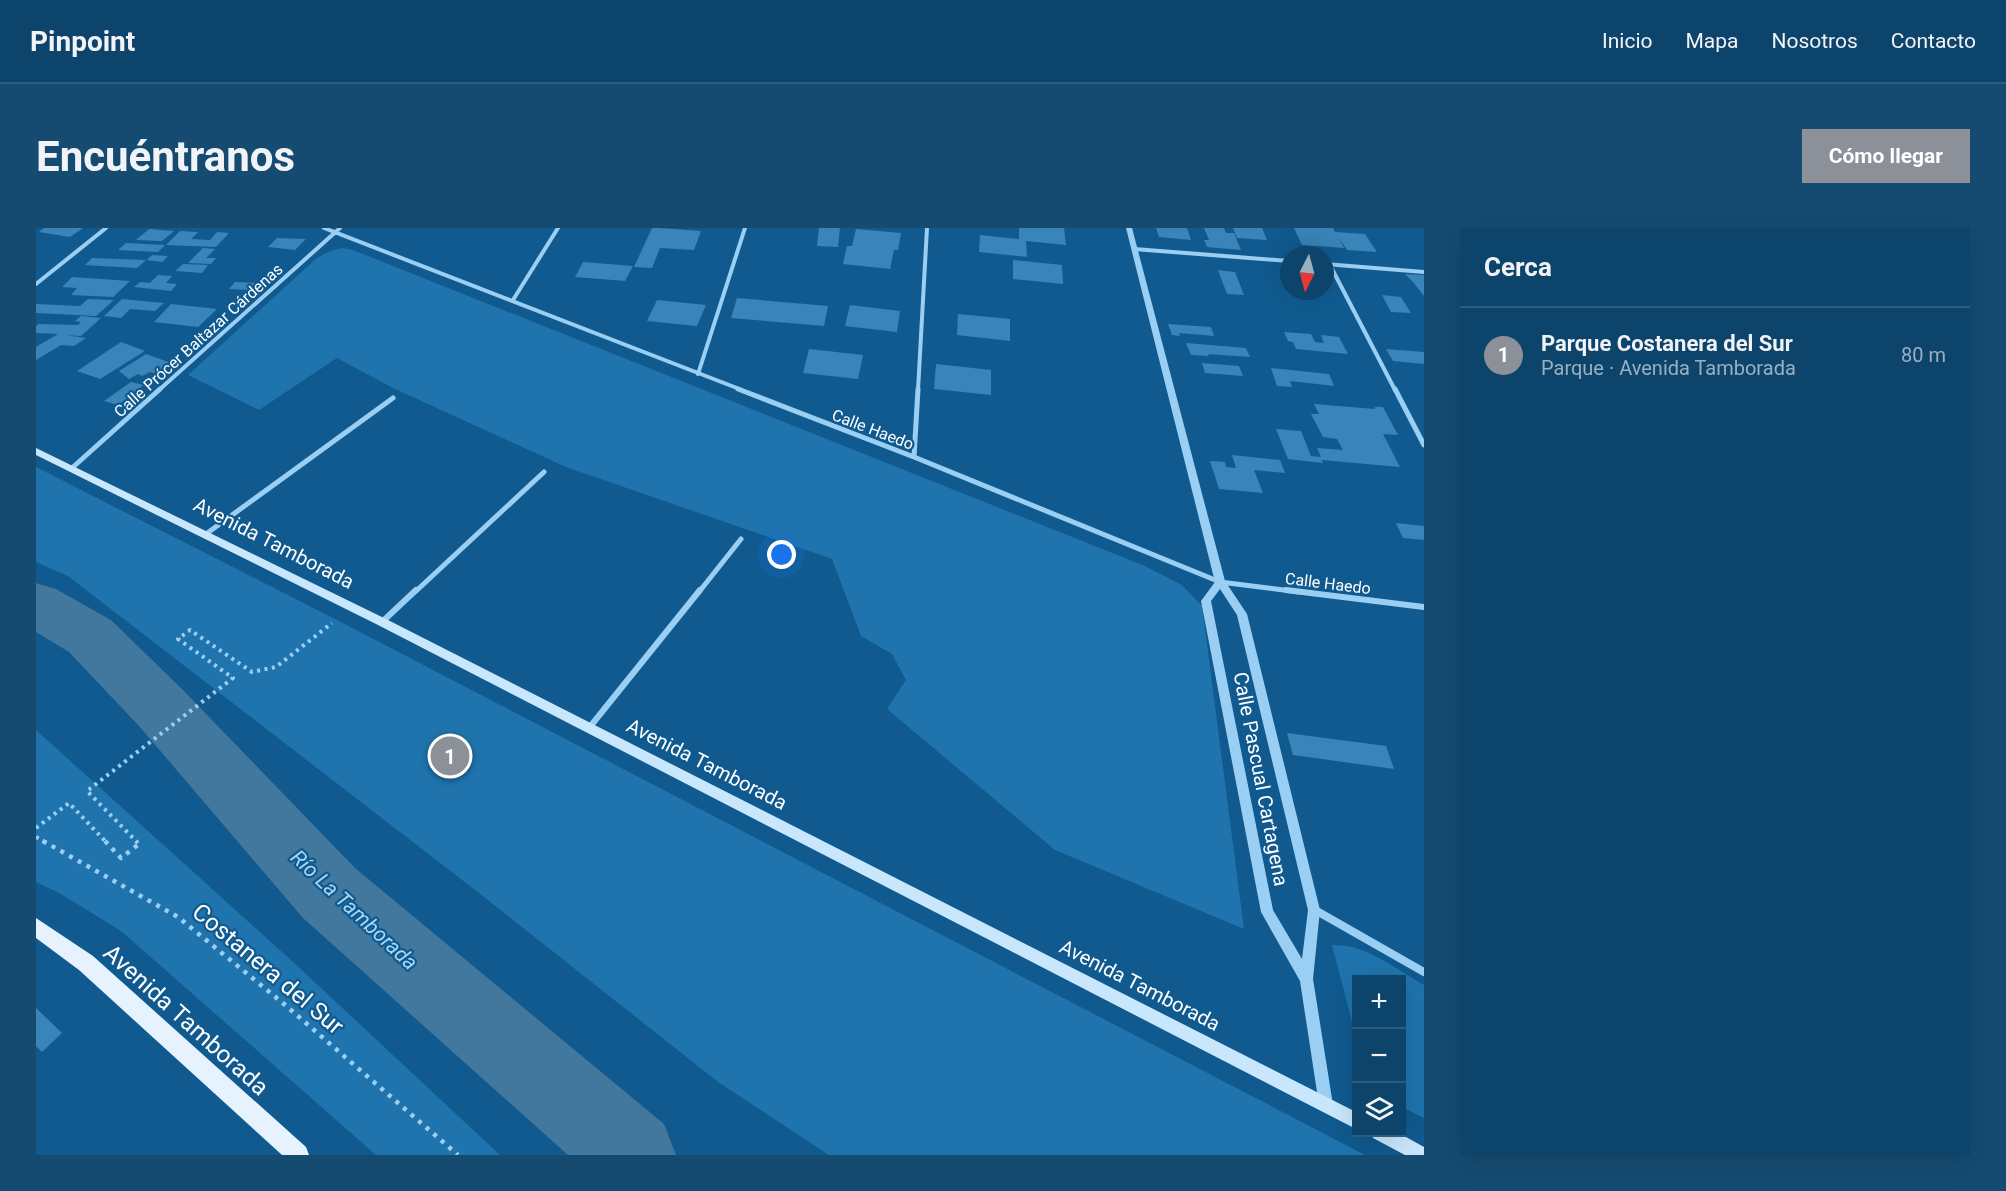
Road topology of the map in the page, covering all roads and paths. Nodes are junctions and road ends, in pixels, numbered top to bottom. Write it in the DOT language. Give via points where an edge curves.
graph roads {
  1 [pos="106,228"];
  2 [pos="324,228"];
  3 [pos="340,228"];
  4 [pos="558,228"];
  5 [pos="745,228"];
  6 [pos="927,228"];
  7 [pos="1128,228"];
  8 [pos="334,233"];
  9 [pos="1134,249"];
  10 [pos="1280,260"];
  11 [pos="1334,265"];
  12 [pos="1424,272"];
  13 [pos="1334,276"];
  14 [pos="36,284"];
  15 [pos="513,300"];
  16 [pos="698,375"];
  17 [pos="393,398"];
  18 [pos="1424,445"];
  19 [pos="36,451"];
  20 [pos="914,457"];
  21 [pos="72,468"];
  22 [pos="544,472"];
  23 [pos="206,534"];
  24 [pos="741,539"];
  25 [pos="1220,582"];
  26 [pos="350,606"];
  27 [pos="1424,607"];
  28 [pos="382,622"];
  29 [pos="589,729"];
  30 [pos="36,828"];
  31 [pos="36,837"];
  32 [pos="1314,910"];
  33 [pos="36,927"];
  34 [pos="1424,972"];
  35 [pos="1306,979"];
  36 [pos="1326,1105"];
  37 [pos="1352,1119"];
  38 [pos="1388,1137"];
  39 [pos="298,1155"];
  40 [pos="458,1155"];
  41 [pos="1422,1155"];
  1 -- 14 [label="street"];
  2 -- 8 [label="street, Calle Haedo"];
  3 -- 8 [label="street, Calle Prócer Baltazar Cárdenas"];
  4 -- 15 [label="street"];
  5 -- 16 [label="street"];
  6 -- 20 [label="street"];
  7 -- 9 [label="street, Calle Pascual Cartagena"];
  8 -- 15 [label="street, Calle Haedo"];
  8 -- 21 [label="street, Calle Prócer Baltazar Cárdenas"];
  9 -- 10 [label="street"];
  9 -- 25 [label="street, Calle Pascual Cartagena"];
  11 -- 12 [label="street"];
  13 -- 18 [label="street"];
  15 -- 16 [label="street, Calle Haedo"];
  16 -- 20 [label="street, Calle Haedo"];
  17 -- 23 [label="street"];
  19 -- 21 [label="main road, Avenida Tamborada"];
  20 -- 25 [label="street, Calle Haedo"];
  21 -- 23 [label="main road, Avenida Tamborada"];
  22 -- 28 [label="street"];
  23 -- 26 [label="main road, Avenida Tamborada"];
  24 -- 29 [label="street"];
  25 -- 27 [label="street, Calle Haedo"];
  25 -- 32 [label="street, Calle Pascual Cartagena" via="1242,614"];
  25 -- 35 [label="street, Calle Pascual Cartagena" via="1206,601 1267,912"];
  26 -- 28 [label="main road, Avenida Tamborada"];
  26 -- 30 [label="path" via="276,667 252,672 190,630 178,639 233,678 87,791 139,844 121,858 69,803"];
  28 -- 29 [label="main road, Avenida Tamborada"];
  29 -- 36 [label="main road, Avenida Tamborada"];
  31 -- 40 [label="path, Costanera del Sur" via="178,917"];
  32 -- 34 [label="street"];
  32 -- 35 [label="street, Calle Pascual Cartagena"];
  33 -- 39 [label="main road, Avenida Tamborada" via="86,963"];
  35 -- 36 [label="street, Calle Pascual Cartagena"];
  36 -- 37 [label="main road, Avenida Tamborada"];
  38 -- 41 [label="main road"];
}
